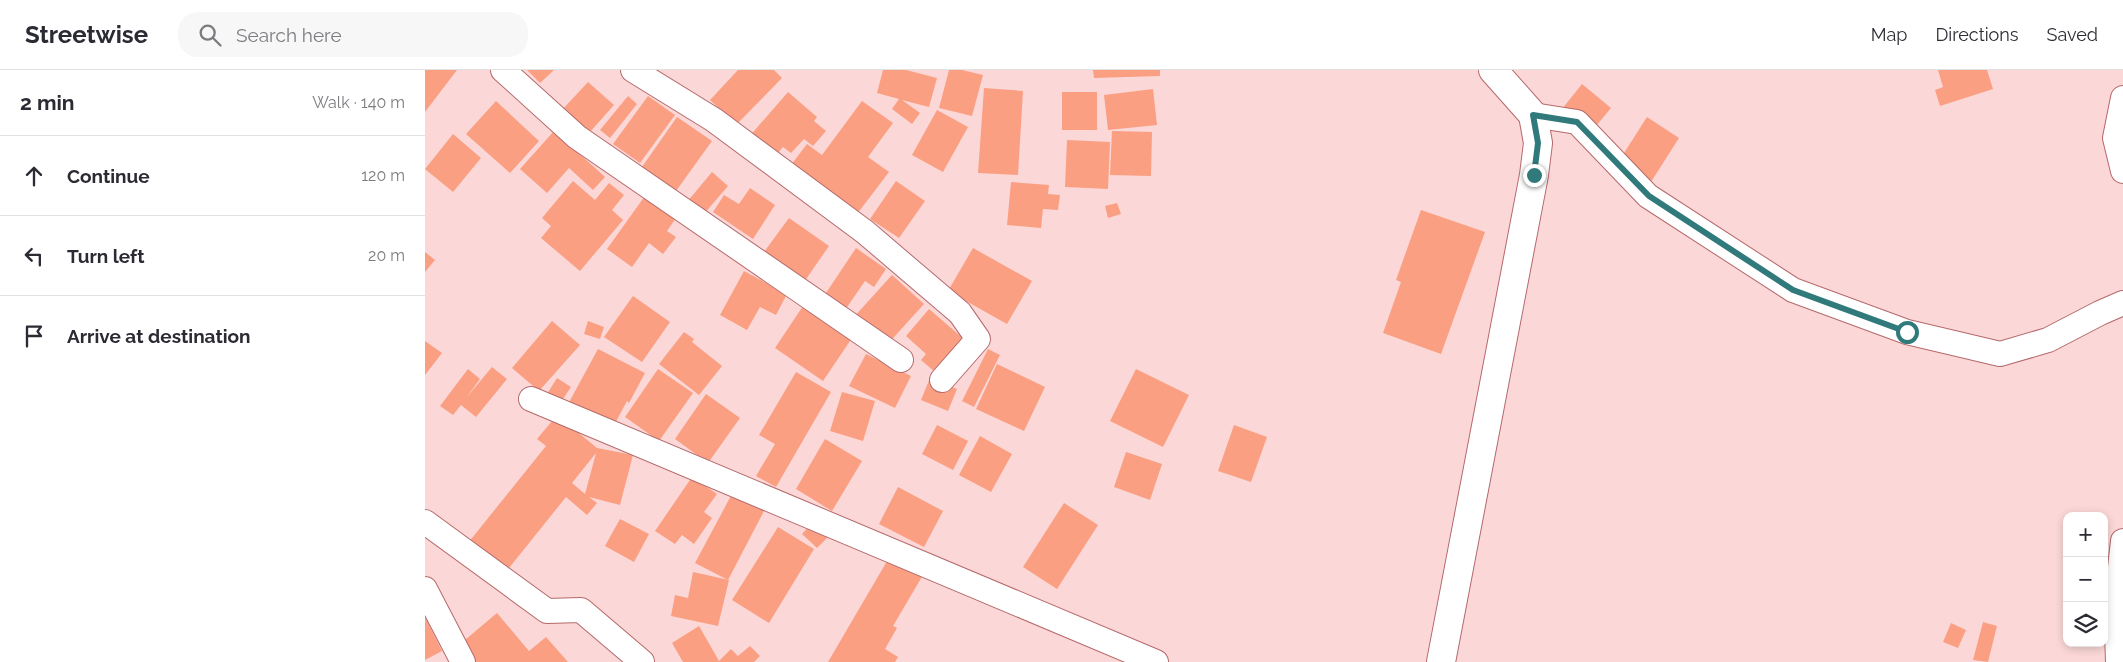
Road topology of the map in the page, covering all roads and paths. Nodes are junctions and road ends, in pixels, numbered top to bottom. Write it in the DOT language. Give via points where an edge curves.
graph roads {
  1 [pos="503,70"];
  2 [pos="633,70"];
  3 [pos="1493,70"];
  4 [pos="2123,98"];
  5 [pos="1533,115"];
  6 [pos="2123,171"];
  7 [pos="2123,303"];
  8 [pos="901,360"];
  9 [pos="942,380"];
  10 [pos="531,400"];
  11 [pos="425,522"];
  12 [pos="2123,541"];
  13 [pos="425,589"];
  14 [pos="463,662"];
  15 [pos="642,662"];
  16 [pos="1156,662"];
  17 [pos="1441,662"];
  18 [pos="2118,662"];
  1 -- 8 [label="street" via="577,137"];
  2 -- 9 [label="street" via="746,143 865,232 960,313 978,339"];
  3 -- 5 [label="main road"];
  4 -- 6 [label="street" via="2115,138"];
  5 -- 7 [label="street" via="1577,122 1649,196 1793,290 1907,332 2000,354 2048,340"];
  5 -- 17 [label="main road" via="1538,143 1534,175"];
  10 -- 16 [label="street"];
  11 -- 15 [label="street" via="547,611 581,610"];
  12 -- 18 [label="street" via="2116,603"];
  13 -- 14 [label="street"];
}
